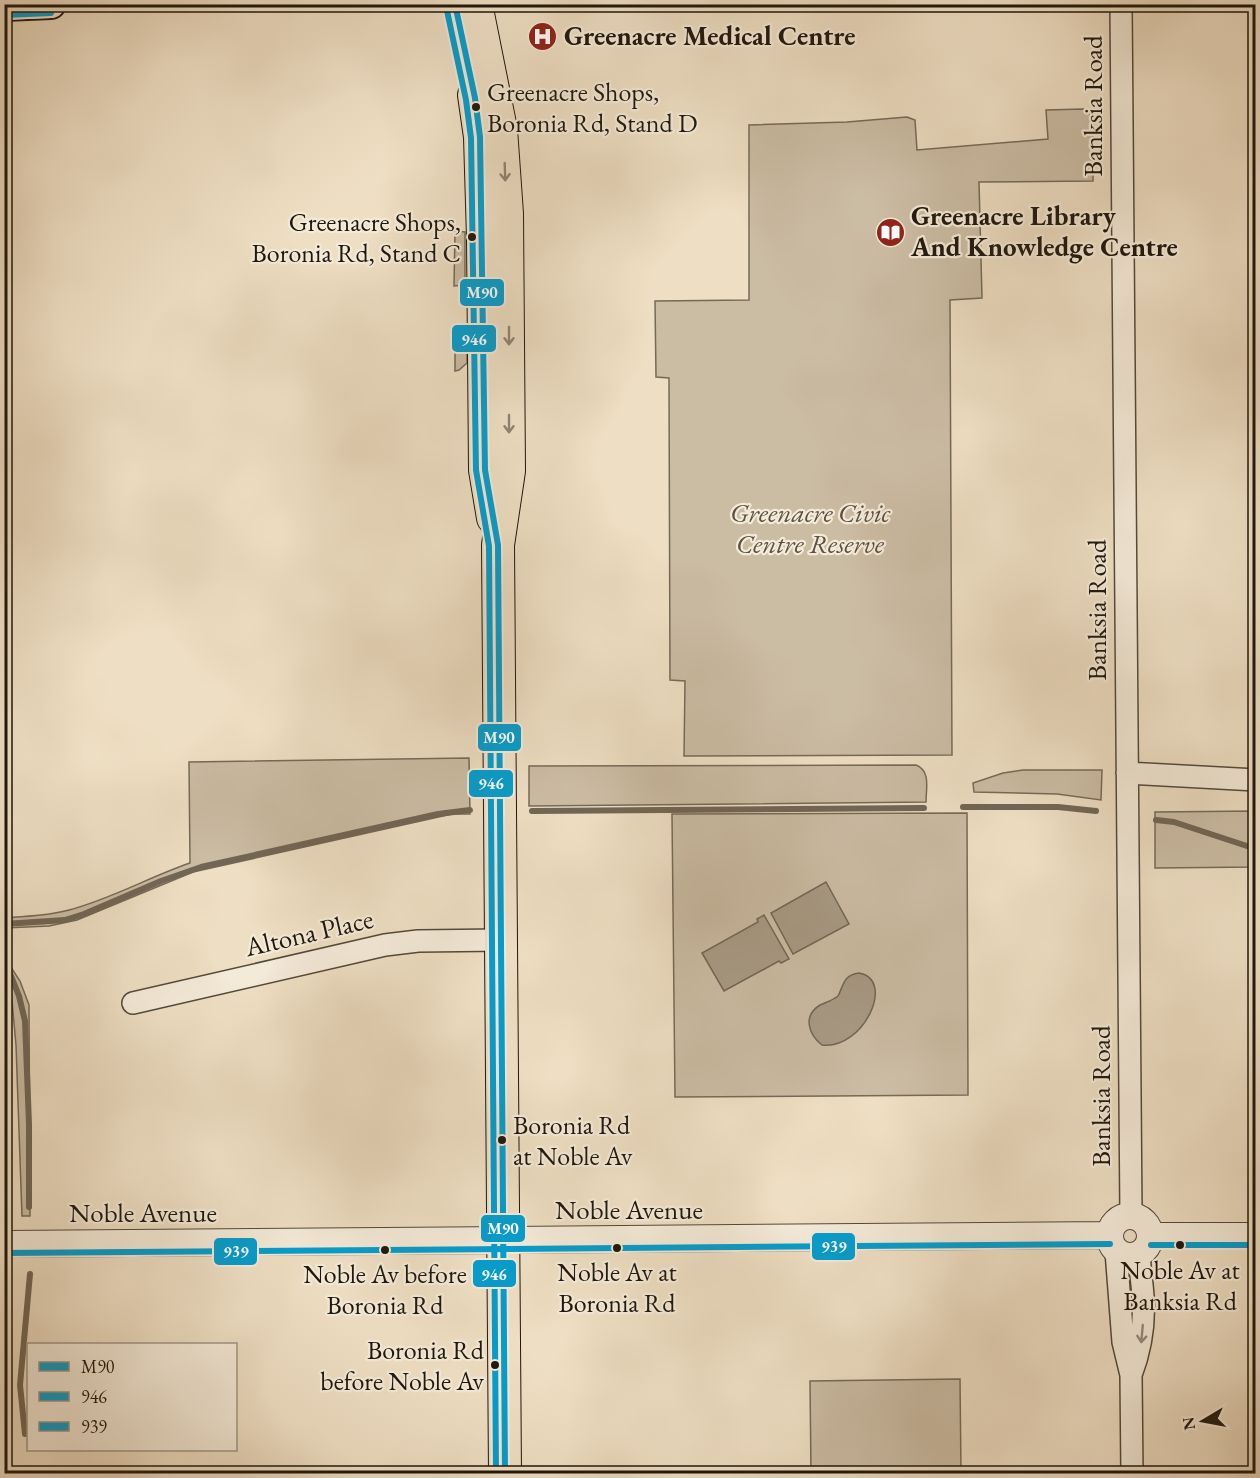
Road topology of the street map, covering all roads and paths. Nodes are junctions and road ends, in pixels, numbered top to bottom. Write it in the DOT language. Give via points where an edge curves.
graph roads {
  1 [pos="51,4"];
  2 [pos="455,4"];
  3 [pos="476,4"];
  4 [pos="1121,4"];
  5 [pos="4,6"];
  6 [pos="498,545"];
  7 [pos="1127,773"];
  8 [pos="1256,780"];
  9 [pos="501,940"];
  10 [pos="133,1003"];
  11 [pos="1131,1215"];
  12 [pos="1256,1236"];
  13 [pos="503,1241"];
  14 [pos="4,1244"];
  15 [pos="1129,1244"];
  16 [pos="504,1473"];
  17 [pos="1132,1473"];
  1 -- 5 [label="main road"];
  2 -- 6 [label="main road" via="480,137 485,470"];
  3 -- 6 [label="main road, one-way" via="501,129 506,207 509,471"];
  4 -- 7 [label="street, Banksia Road"];
  6 -- 9 [label="main road"];
  7 -- 8 [label="street"];
  7 -- 11 [label="street, Banksia Road"];
  9 -- 10 [label="street, Altona Place" via="386,945"];
  9 -- 13 [label="main road"];
  11 -- 15 [label="street" via="1147,1224"];
  12 -- 15 [label="street, Noble Avenue"];
  13 -- 14 [label="street, Noble Avenue"];
  13 -- 15 [label="street, Noble Avenue"];
  13 -- 16 [label="main road"];
  15 -- 17 [label="street" via="1143,1298 1140,1352 1131,1375"];
}
